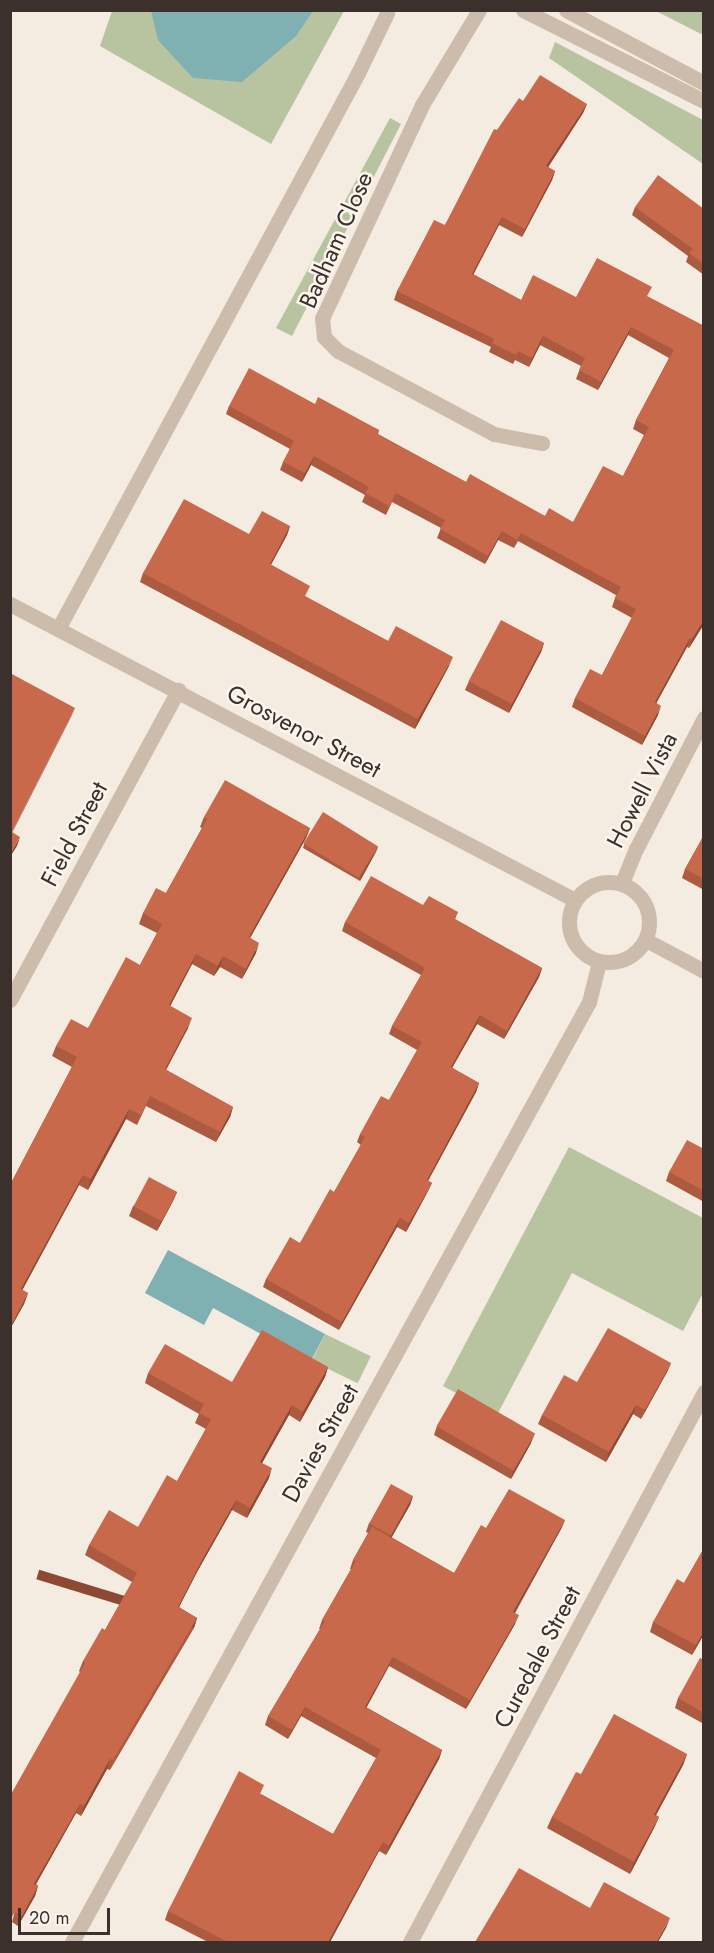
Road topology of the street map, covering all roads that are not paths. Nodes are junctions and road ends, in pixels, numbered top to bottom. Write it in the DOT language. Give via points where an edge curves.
graph roads {
  1 [pos="479,10"];
  2 [pos="523,10"];
  3 [pos="566,10"];
  4 [pos="387,13"];
  5 [pos="704,82"];
  6 [pos="704,101"];
  7 [pos="542,443"];
  8 [pos="10,604"];
  9 [pos="58,629"];
  10 [pos="178,690"];
  11 [pos="704,718"];
  12 [pos="621,883"];
  13 [pos="575,900"];
  14 [pos="646,940"];
  15 [pos="599,962"];
  16 [pos="704,971"];
  17 [pos="10,1000"];
  18 [pos="704,1392"];
  19 [pos="72,1942"];
  20 [pos="410,1942"];
  1 -- 7 [label="street, Badham Close" via="417,116 322,318 324,337 338,351 494,434"];
  2 -- 6 [label="street"];
  3 -- 5 [label="street"];
  4 -- 9 [label="street"];
  8 -- 9 [label="street, Grosvenor Street"];
  9 -- 10 [label="street, Grosvenor Street"];
  10 -- 13 [label="street, Grosvenor Street"];
  10 -- 17 [label="street, Field Street"];
  11 -- 12 [label="street, Howell Vista"];
  12 -- 13 [label="street" via="595,883"];
  12 -- 14 [label="street" via="641,896 650,917"];
  13 -- 15 [label="street" via="568,924 574,940 578,948"];
  14 -- 15 [label="street" via="627,960"];
  14 -- 16 [label="street"];
  15 -- 19 [label="street, Davies Street" via="589,1002"];
  18 -- 20 [label="street, Curedale Street"];
}
